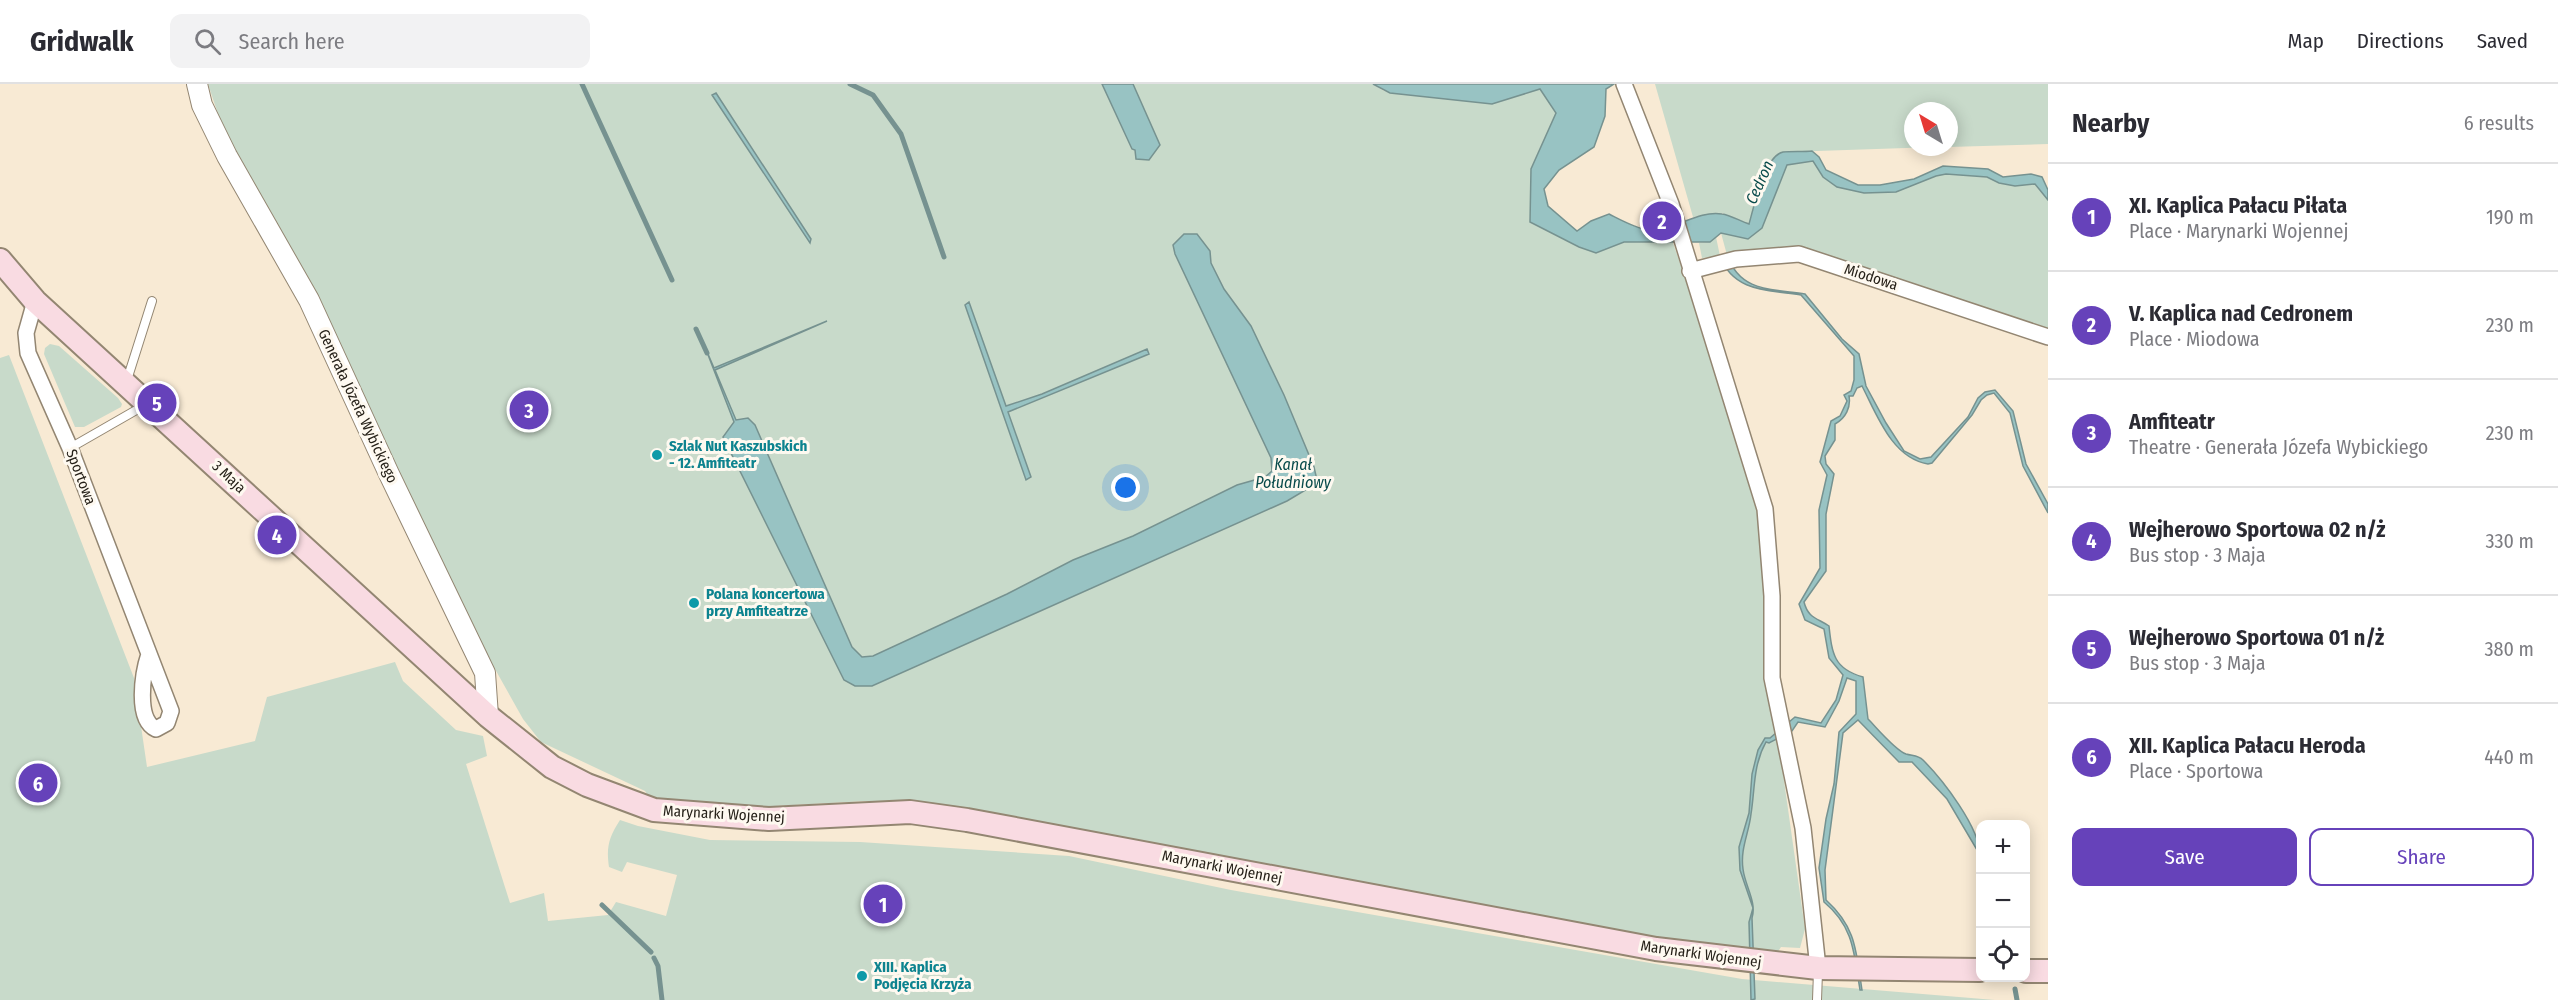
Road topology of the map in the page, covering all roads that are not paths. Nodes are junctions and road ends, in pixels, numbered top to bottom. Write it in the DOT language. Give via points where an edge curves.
graph roads {
  1 [pos="197,84"];
  2 [pos="1624,84"];
  3 [pos="0,260"];
  4 [pos="1690,271"];
  5 [pos="35,301"];
  6 [pos="152,301"];
  7 [pos="2048,337"];
  8 [pos="126,384"];
  9 [pos="147,404"];
  10 [pos="70,448"];
  11 [pos="149,654"];
  12 [pos="488,716"];
  13 [pos="1818,968"];
  14 [pos="1976,970"];
  15 [pos="2030,971"];
  16 [pos="2048,971"];
  17 [pos="1817,1000"];
  1 -- 12 [label="street, Generała Józefa Wybickiego" via="202,105 227,156 309,300 485,673"];
  2 -- 4 [label="street" via="1671,204"];
  3 -- 5 [label="main road, 3 Maja"];
  4 -- 7 [label="street, Miodowa" via="1736,259 1799,254"];
  4 -- 13 [label="street" via="1765,509 1772,596 1772,678 1803,828"];
  5 -- 8 [label="main road, 3 Maja"];
  5 -- 10 [label="street, Sportowa" via="26,333 28,353"];
  6 -- 8 [label="lane"];
  8 -- 9 [label="main road, 3 Maja"];
  9 -- 10 [label="lane"];
  9 -- 12 [label="main road, 3 Maja"];
  10 -- 11 [label="street, Sportowa"];
  12 -- 13 [label="main road, Marynarki Wojennej" via="552,767 654,810 769,819 921,813 1656,949"];
  13 -- 14 [label="main road, Marynarki Wojennej"];
  13 -- 17 [label="lane"];
  15 -- 16 [label="main road"];
}
